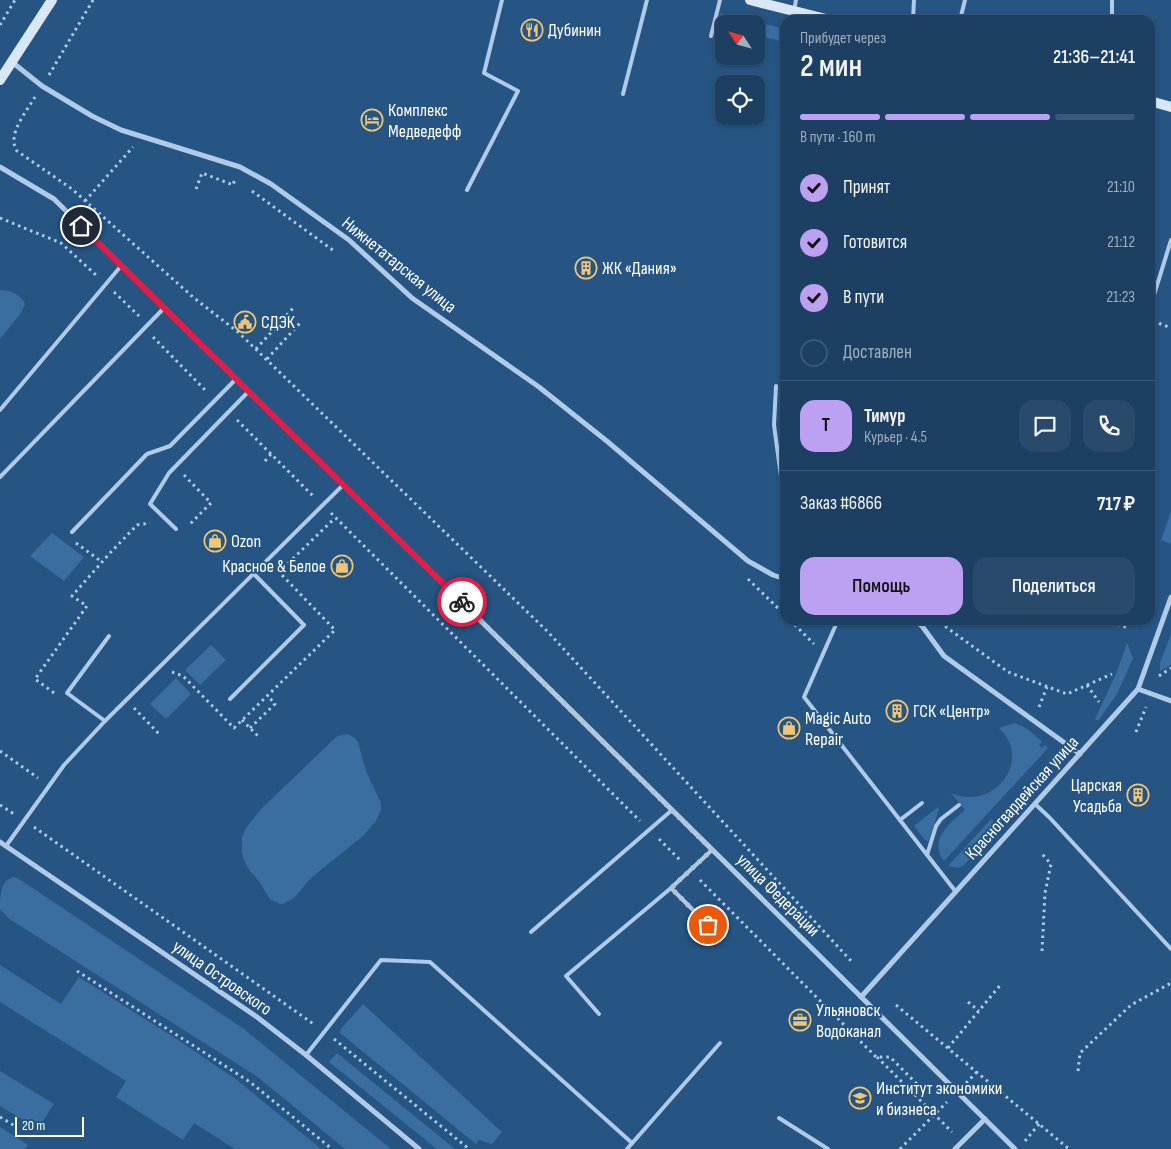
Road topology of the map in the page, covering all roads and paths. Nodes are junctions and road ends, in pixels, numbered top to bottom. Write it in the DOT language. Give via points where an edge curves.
graph roads {
  1 [pos="15,0"];
  2 [pos="52,0"];
  3 [pos="93,0"];
  4 [pos="502,0"];
  5 [pos="647,0"];
  6 [pos="720,0"];
  7 [pos="750,0"];
  8 [pos="796,0"];
  9 [pos="914,0"];
  10 [pos="964,0"];
  11 [pos="1112,0"];
  12 [pos="794,11"];
  13 [pos="809,15"];
  14 [pos="914,15"];
  15 [pos="961,15"];
  16 [pos="1112,15"];
  17 [pos="0,24"];
  18 [pos="711,36"];
  19 [pos="12,62"];
  20 [pos="49,75"];
  21 [pos="0,80"];
  22 [pos="42,86"];
  23 [pos="624,94"];
  24 [pos="1155,102"];
  25 [pos="1171,107"];
  26 [pos="134,146"];
  27 [pos="0,167"];
  28 [pos="235,180"];
  29 [pos="196,189"];
  30 [pos="466,190"];
  31 [pos="251,191"];
  32 [pos="85,201"];
  33 [pos="0,218"];
  34 [pos="1171,240"];
  35 [pos="334,251"];
  36 [pos="121,266"];
  37 [pos="105,284"];
  38 [pos="1155,292"];
  39 [pos="295,306"];
  40 [pos="164,308"];
  41 [pos="1155,322"];
  42 [pos="300,323"];
  43 [pos="146,326"];
  44 [pos="1171,328"];
  45 [pos="256,349"];
  46 [pos="267,360"];
  47 [pos="236,379"];
  48 [pos="776,386"];
  49 [pos="248,392"];
  50 [pos="215,400"];
  51 [pos="0,410"];
  52 [pos="228,412"];
  53 [pos="271,454"];
  54 [pos="265,461"];
  55 [pos="780,469"];
  56 [pos="178,470"];
  57 [pos="0,477"];
  58 [pos="343,485"];
  59 [pos="322,505"];
  60 [pos="158,521"];
  61 [pos="187,527"];
  62 [pos="176,530"];
  63 [pos="72,532"];
  64 [pos="90,553"];
  65 [pos="102,562"];
  66 [pos="254,573"];
  67 [pos="780,577"];
  68 [pos="1171,597"];
  69 [pos="795,625"];
  70 [pos="836,625"];
  71 [pos="923,625"];
  72 [pos="947,625"];
  73 [pos="1119,625"];
  74 [pos="1128,628"];
  75 [pos="109,636"];
  76 [pos="823,653"];
  77 [pos="168,672"];
  78 [pos="1112,674"];
  79 [pos="1087,685"];
  80 [pos="1047,687"];
  81 [pos="1138,689"];
  82 [pos="58,696"];
  83 [pos="268,696"];
  84 [pos="230,699"];
  85 [pos="138,700"];
  86 [pos="1171,701"];
  87 [pos="1099,702"];
  88 [pos="1038,710"];
  89 [pos="242,720"];
  90 [pos="105,722"];
  91 [pos="234,728"];
  92 [pos="250,728"];
  93 [pos="161,736"];
  94 [pos="258,737"];
  95 [pos="0,751"];
  96 [pos="1080,754"];
  97 [pos="41,780"];
  98 [pos="922,803"];
  99 [pos="1035,804"];
  100 [pos="0,805"];
  101 [pos="959,805"];
  102 [pos="672,810"];
  103 [pos="24,820"];
  104 [pos="900,820"];
  105 [pos="650,830"];
  106 [pos="0,842"];
  107 [pos="6,846"];
  108 [pos="712,850"];
  109 [pos="1042,854"];
  110 [pos="927,855"];
  111 [pos="690,870"];
  112 [pos="671,888"];
  113 [pos="956,892"];
  114 [pos="531,932"];
  115 [pos="721,938"];
  116 [pos="1171,949"];
  117 [pos="1042,951"];
  118 [pos="852,962"];
  119 [pos="77,971"];
  120 [pos="1002,983"];
  121 [pos="1171,983"];
  122 [pos="861,997"];
  123 [pos="968,1002"];
  124 [pos="896,1005"];
  125 [pos="979,1011"];
  126 [pos="599,1014"];
  127 [pos="324,1031"];
  128 [pos="720,1043"];
  129 [pos="948,1048"];
  130 [pos="306,1055"];
  131 [pos="876,1057"];
  132 [pos="1078,1071"];
  133 [pos="957,1092"];
  134 [pos="916,1096"];
  135 [pos="934,1115"];
  136 [pos="0,1117"];
  137 [pos="779,1118"];
  138 [pos="985,1119"];
  139 [pos="1039,1124"];
  140 [pos="15,1126"];
  141 [pos="962,1142"];
  142 [pos="632,1143"];
  143 [pos="1023,1143"];
  144 [pos="332,1149"];
  145 [pos="419,1149"];
  146 [pos="469,1149"];
  147 [pos="627,1149"];
  148 [pos="828,1149"];
  149 [pos="900,1149"];
  150 [pos="955,1149"];
  151 [pos="1016,1149"];
  152 [pos="1069,1149"];
  1 -- 17 [label="path"];
  2 -- 19 [label="main road"];
  3 -- 20 [label="path"];
  4 -- 30 [label="lane" via="484,72 518,90"];
  5 -- 23 [label="lane"];
  6 -- 18 [label="lane"];
  7 -- 12 [label="main road"];
  8 -- 12 [label="lane"];
  9 -- 14 [label="lane"];
  10 -- 15 [label="lane"];
  11 -- 16 [label="lane"];
  12 -- 13 [label="main road"];
  19 -- 21 [label="main road"];
  19 -- 22 [label="street, Нижнетатарская улица"];
  22 -- 32 [label="path" via="16,130 13,146"];
  22 -- 67 [label="street, Нижнетатарская улица" via="121,130 240,167 271,184 349,240 412,298 539,387 748,561"];
  24 -- 25 [label="main road"];
  26 -- 32 [label="path"];
  27 -- 36 [label="street, улица Федерации" via="54,199"];
  28 -- 29 [label="path" via="233,185 202,174"];
  31 -- 35 [label="path"];
  32 -- 45 [label="path"];
  33 -- 37 [label="path" via="61,243"];
  34 -- 38 [label="lane"];
  36 -- 37 [label="lane"];
  36 -- 40 [label="street, улица Федерации"];
  37 -- 43 [label="path" via="138,314"];
  37 -- 51 [label="lane"];
  39 -- 45 [label="path"];
  40 -- 43 [label="lane"];
  40 -- 47 [label="street, улица Федерации"];
  41 -- 44 [label="path"];
  42 -- 46 [label="path"];
  43 -- 50 [label="path" via="156,341"];
  43 -- 57 [label="lane"];
  45 -- 46 [label="path"];
  46 -- 118 [label="path" via="548,632"];
  47 -- 49 [label="street, улица Федерации"];
  47 -- 50 [label="lane"];
  48 -- 55 [label="lane" via="774,425"];
  49 -- 52 [label="lane"];
  49 -- 58 [label="street, улица Федерации"];
  50 -- 63 [label="lane" via="170,446 147,454"];
  52 -- 53 [label="path"];
  52 -- 62 [label="lane" via="169,474 150,504"];
  53 -- 54 [label="path"];
  53 -- 59 [label="path"];
  56 -- 61 [label="path" via="211,502"];
  58 -- 59 [label="lane"];
  58 -- 102 [label="street, улица Федерации"];
  59 -- 66 [label="lane"];
  59 -- 105 [label="path"];
  60 -- 65 [label="path" via="137,525"];
  64 -- 65 [label="path"];
  65 -- 82 [label="path" via="72,596 86,606 35,679"];
  66 -- 84 [label="lane" via="304,625"];
  66 -- 90 [label="lane"];
  68 -- 81 [label="street, Красногвардейская улица"];
  69 -- 76 [label="path"];
  70 -- 76 [label="lane"];
  71 -- 96 [label="street" via="944,656"];
  72 -- 80 [label="path" via="1008,672"];
  73 -- 74 [label="path"];
  75 -- 90 [label="lane" via="67,693"];
  76 -- 104 [label="lane" via="804,697"];
  77 -- 91 [label="path" via="183,676"];
  78 -- 79 [label="path"];
  79 -- 80 [label="path" via="1067,694"];
  79 -- 87 [label="path"];
  80 -- 88 [label="path"];
  81 -- 86 [label="street"];
  81 -- 96 [label="street, Красногвардейская улица"];
  83 -- 92 [label="path" via="276,704"];
  85 -- 93 [label="path" via="132,706"];
  89 -- 92 [label="path"];
  90 -- 103 [label="lane" via="64,765"];
  92 -- 94 [label="path"];
  95 -- 97 [label="path"];
  96 -- 99 [label="street, Красногвардейская улица"];
  98 -- 104 [label="lane"];
  99 -- 113 [label="street, Красногвардейская улица"];
  99 -- 116 [label="lane"];
  100 -- 103 [label="path"];
  101 -- 110 [label="lane" via="936,826"];
  102 -- 105 [label="lane"];
  102 -- 108 [label="street, улица Федерации"];
  103 -- 107 [label="lane"];
  103 -- 127 [label="path"];
  104 -- 110 [label="lane"];
  105 -- 111 [label="path"];
  105 -- 114 [label="lane"];
  106 -- 107 [label="street, улица Островского"];
  107 -- 130 [label="street, улица Островского" via="256,1017"];
  108 -- 111 [label="lane"];
  108 -- 122 [label="street, улица Федерации"];
  109 -- 117 [label="path" via="1051,864 1045,893"];
  110 -- 113 [label="lane"];
  111 -- 112 [label="lane"];
  111 -- 131 [label="path"];
  112 -- 115 [label="lane"];
  112 -- 126 [label="lane" via="566,976"];
  113 -- 122 [label="street, Красногвардейская улица"];
  119 -- 144 [label="path" via="250,1082"];
  120 -- 125 [label="path"];
  121 -- 132 [label="path" via="1132,1004 1080,1053"];
  122 -- 133 [label="street, улица Федерации"];
  123 -- 125 [label="path"];
  124 -- 129 [label="path"];
  125 -- 129 [label="path"];
  127 -- 130 [label="lane"];
  127 -- 142 [label="lane" via="381,960 430,962"];
  127 -- 146 [label="path"];
  128 -- 142 [label="lane"];
  129 -- 139 [label="path"];
  130 -- 145 [label="street, улица Островского"];
  131 -- 134 [label="path"];
  131 -- 134 [label="path" via="890,1056 917,1084"];
  133 -- 135 [label="path"];
  133 -- 138 [label="street, улица Федерации"];
  134 -- 135 [label="path"];
  135 -- 141 [label="path"];
  135 -- 149 [label="path"];
  136 -- 140 [label="path"];
  137 -- 148 [label="lane"];
  138 -- 141 [label="street"];
  138 -- 151 [label="street, улица Федерации"];
  139 -- 143 [label="path"];
  139 -- 152 [label="path"];
  141 -- 150 [label="street"];
  142 -- 147 [label="lane"];
}
